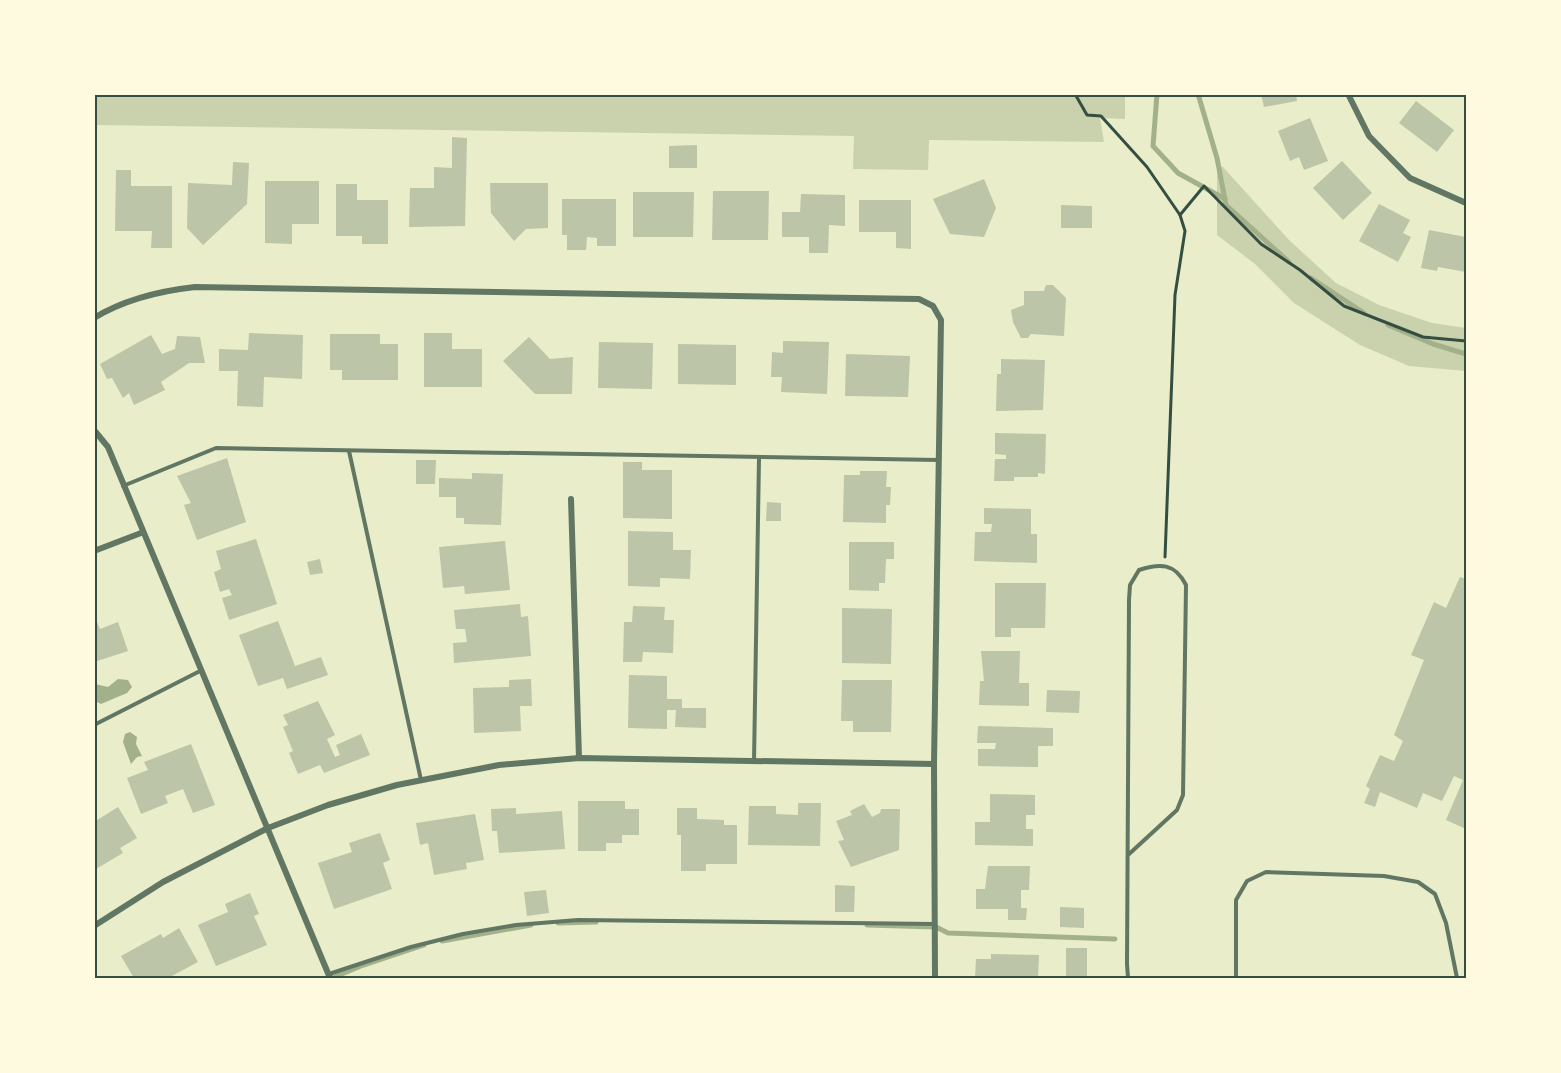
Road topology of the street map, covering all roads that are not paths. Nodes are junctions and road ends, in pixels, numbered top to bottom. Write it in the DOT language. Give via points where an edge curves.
graph roads {
  1 [pos="1348,94"];
  2 [pos="1467,203"];
  3 [pos="94,318"];
  4 [pos="94,430"];
  5 [pos="349,451"];
  6 [pos="759,458"];
  7 [pos="939,460"];
  8 [pos="123,487"];
  9 [pos="571,499"];
  10 [pos="141,533"];
  11 [pos="94,551"];
  12 [pos="200,671"];
  13 [pos="94,725"];
  14 [pos="579,758"];
  15 [pos="754,762"];
  16 [pos="934,764"];
  17 [pos="421,781"];
  18 [pos="268,828"];
  19 [pos="1128,855"];
  20 [pos="936,924"];
  21 [pos="94,926"];
  22 [pos="329,977"];
  23 [pos="935,978"];
  24 [pos="1128,978"];
  25 [pos="1236,978"];
  26 [pos="1457,978"];
  1 -- 2 [label="street" via="1369,136 1410,178"];
  3 -- 7 [label="street" via="140,297 195,287 919,299 933,306 941,320"];
  4 -- 8 [label="street" via="108,447"];
  5 -- 6 [label="lane"];
  5 -- 8 [label="lane" via="216,448"];
  5 -- 17 [label="lane"];
  6 -- 7 [label="lane"];
  6 -- 15 [label="lane"];
  7 -- 16 [label="street"];
  8 -- 10 [label="street"];
  9 -- 14 [label="street"];
  10 -- 11 [label="street"];
  10 -- 12 [label="street"];
  12 -- 13 [label="lane"];
  12 -- 18 [label="street"];
  14 -- 15 [label="street"];
  14 -- 17 [label="street" via="499,765"];
  15 -- 16 [label="street"];
  16 -- 20 [label="street"];
  17 -- 18 [label="street" via="328,805"];
  18 -- 21 [label="street" via="163,882"];
  18 -- 22 [label="street"];
  19 -- 19 [label="lane" via="1177,810 1183,795 1186,585 1173,568 1164,565 1139,570 1130,585"];
  19 -- 24 [label="lane"];
  20 -- 22 [label="lane" via="600,920 547,923 453,937 363,962"];
  20 -- 23 [label="street"];
  25 -- 26 [label="lane" via="1236,900 1247,881 1266,872 1384,876 1418,882 1435,894 1446,923"];
}
